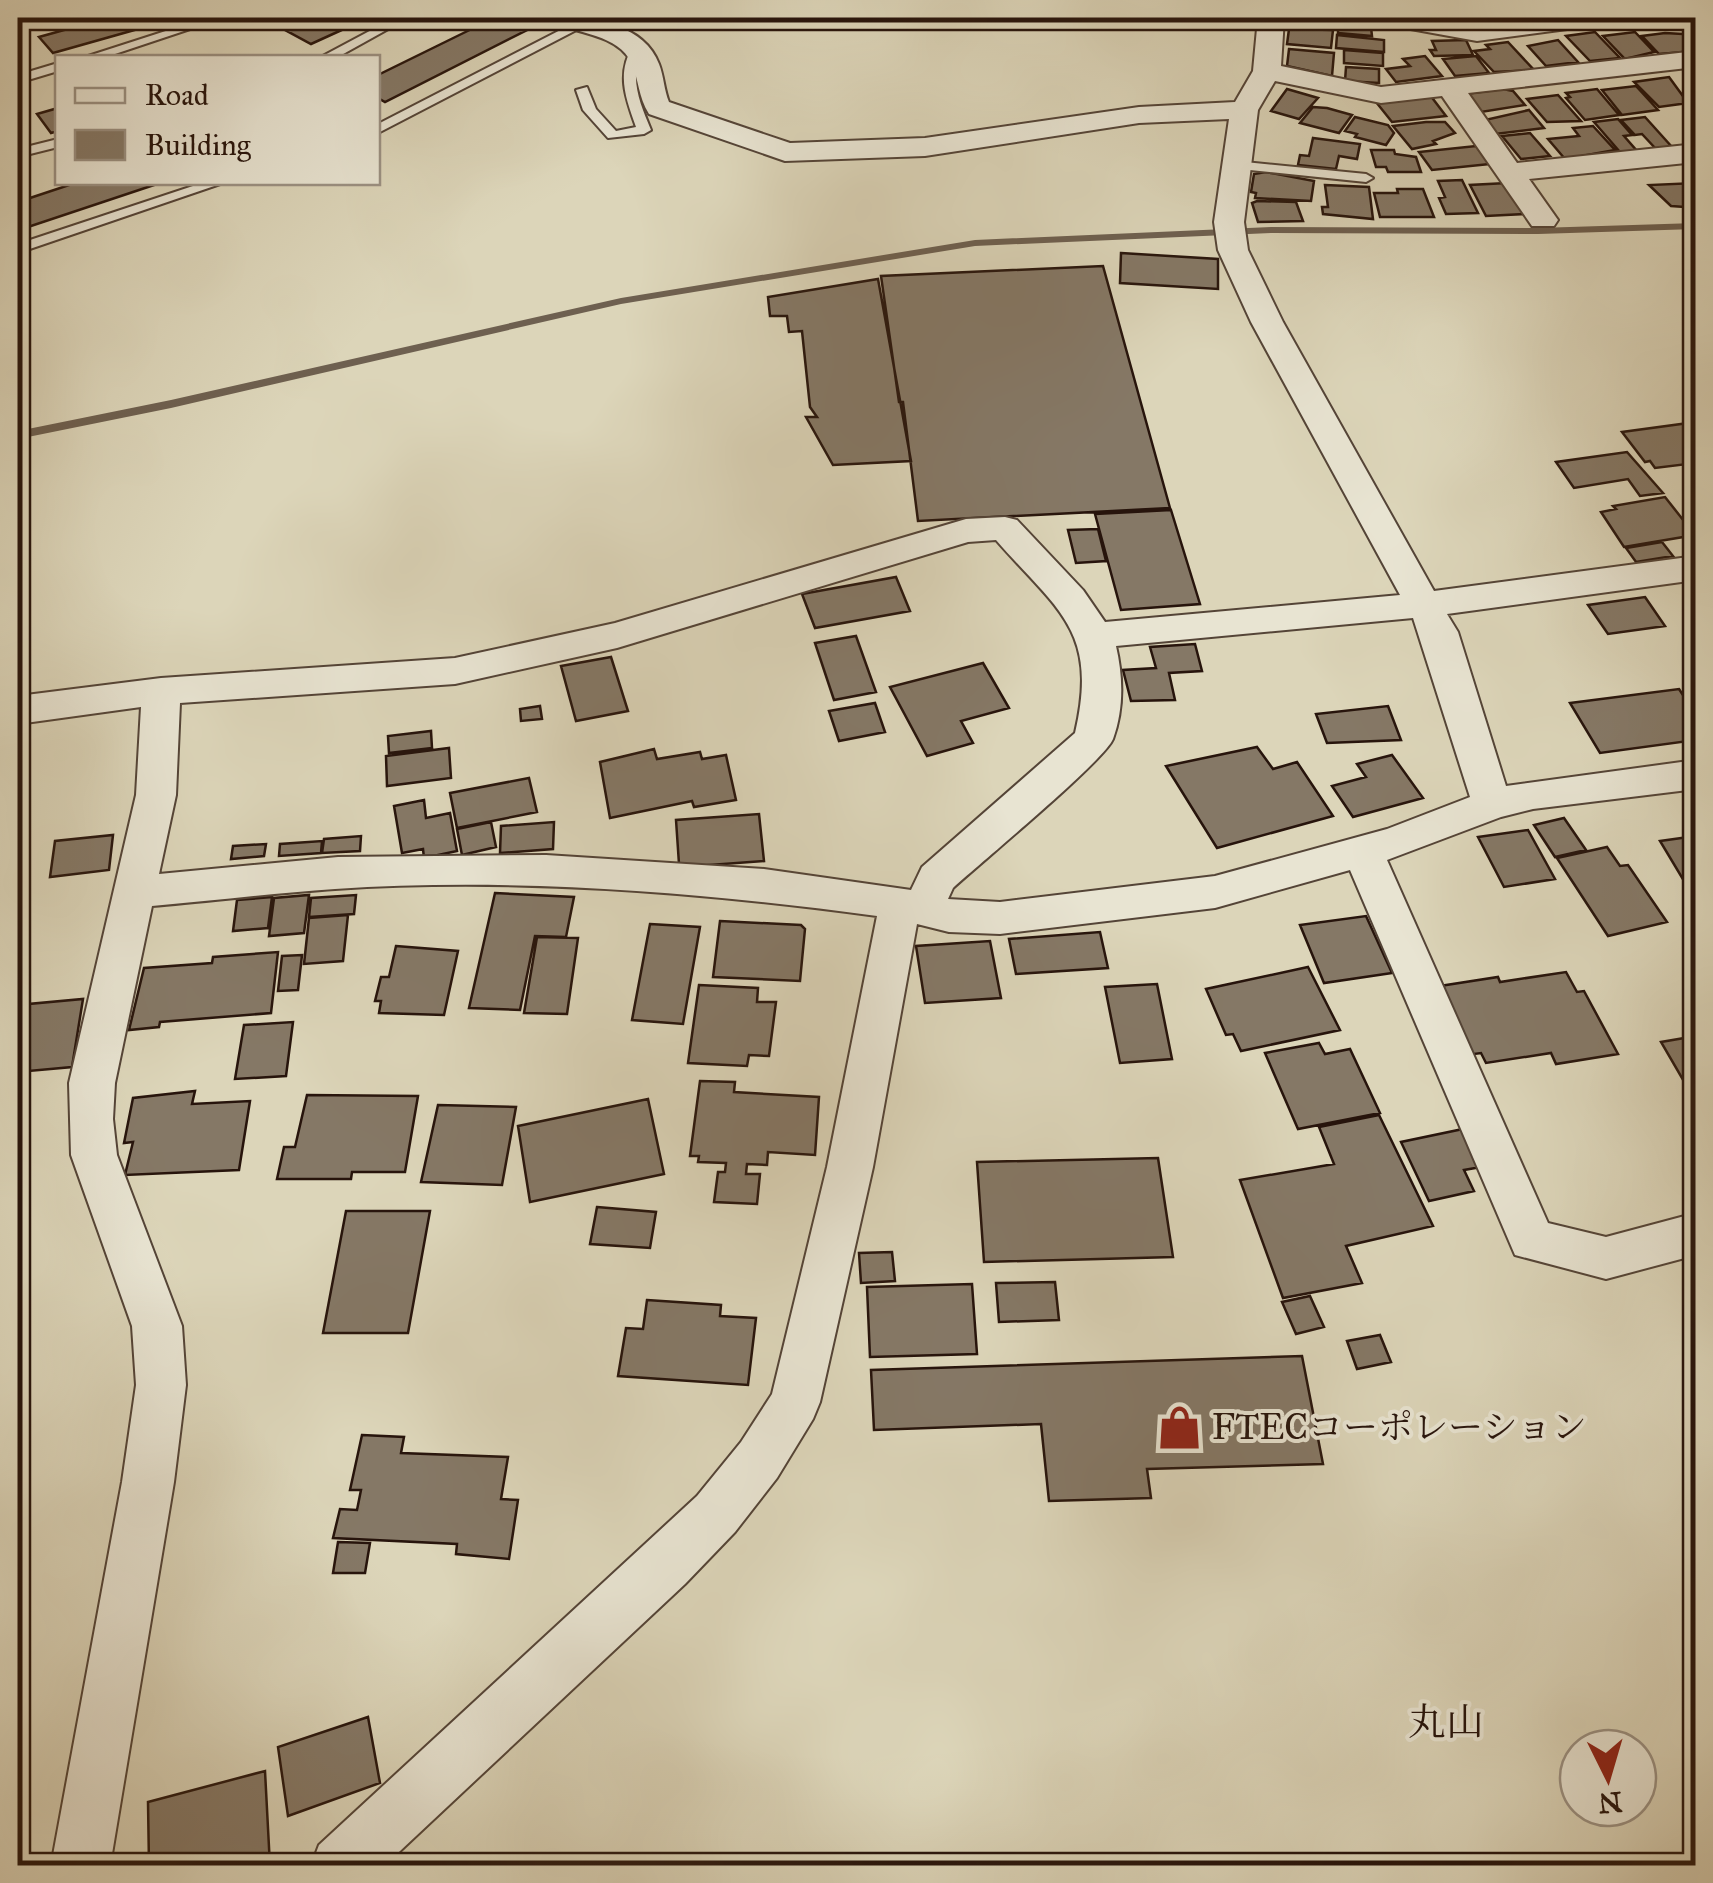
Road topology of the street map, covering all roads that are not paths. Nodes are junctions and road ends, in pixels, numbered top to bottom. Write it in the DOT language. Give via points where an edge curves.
graph roads {
  1 [pos="217,18"];
  2 [pos="402,18"];
  3 [pos="1271,18"];
  4 [pos="1394,18"];
  5 [pos="1590,18"];
  6 [pos="572,21"];
  7 [pos="637,49"];
  8 [pos="98,55"];
  9 [pos="331,55"];
  10 [pos="1684,61"];
  11 [pos="55,67"];
  12 [pos="1266,71"];
  13 [pos="18,78"];
  14 [pos="1696,87"];
  15 [pos="1450,88"];
  16 [pos="582,90"];
  17 [pos="1244,110"];
  18 [pos="380,128"];
  19 [pos="55,144"];
  20 [pos="1696,153"];
  21 [pos="18,154"];
  22 [pos="1234,164"];
  23 [pos="1512,172"];
  24 [pos="1366,178"];
  25 [pos="211,185"];
  26 [pos="1543,220"];
  27 [pos="18,249"];
  28 [pos="1687,569"];
  29 [pos="1696,604"];
  30 [pos="1423,605"];
  31 [pos="1097,635"];
  32 [pos="161,690"];
  33 [pos="18,710"];
  34 [pos="1696,774"];
  35 [pos="1492,804"];
  36 [pos="1363,852"];
  37 [pos="135,892"];
  38 [pos="912,905"];
  39 [pos="1696,1234"];
  40 [pos="80,1866"];
  41 [pos="340,1866"];
  1 -- 8 [label="lane"];
  2 -- 9 [label="lane"];
  3 -- 12 [label="street"];
  4 -- 5 [label="street" via="1477,33"];
  6 -- 7 [label="street"];
  6 -- 18 [label="lane"];
  7 -- 16 [label="lane" via="628,61 630,92 644,130 612,135"];
  7 -- 17 [label="street" via="659,108 786,152 925,147 1138,115"];
  10 -- 14 [label="street"];
  10 -- 15 [label="street"];
  11 -- 13 [label="lane"];
  12 -- 15 [label="street" via="1381,95"];
  12 -- 17 [label="street"];
  15 -- 23 [label="street"];
  17 -- 22 [label="street"];
  19 -- 21 [label="lane"];
  20 -- 23 [label="street"];
  22 -- 24 [label="lane"];
  22 -- 30 [label="street" via="1231,236 1267,322"];
  23 -- 26 [label="street"];
  25 -- 27 [label="lane"];
  28 -- 29 [label="street"];
  28 -- 30 [label="street"];
  30 -- 31 [label="street"];
  30 -- 35 [label="street" via="1439,632"];
  31 -- 32 [label="street" via="1005,528 966,532 616,635 472,668"];
  31 -- 38 [label="street" via="1104,662 1092,739"];
  32 -- 33 [label="street"];
  32 -- 37 [label="street" via="156,796"];
  34 -- 35 [label="street"];
  35 -- 36 [label="street"];
  36 -- 38 [label="street" via="1215,892 1000,918 948,916"];
  36 -- 39 [label="street" via="1532,1240 1606,1258"];
  37 -- 38 [label="street" via="338,873 546,871 764,885"];
  37 -- 40 [label="street" via="92,1083 90,1119 94,1155 156,1326 160,1385"];
  38 -- 41 [label="street" via="795,1402 716,1514"];
}
